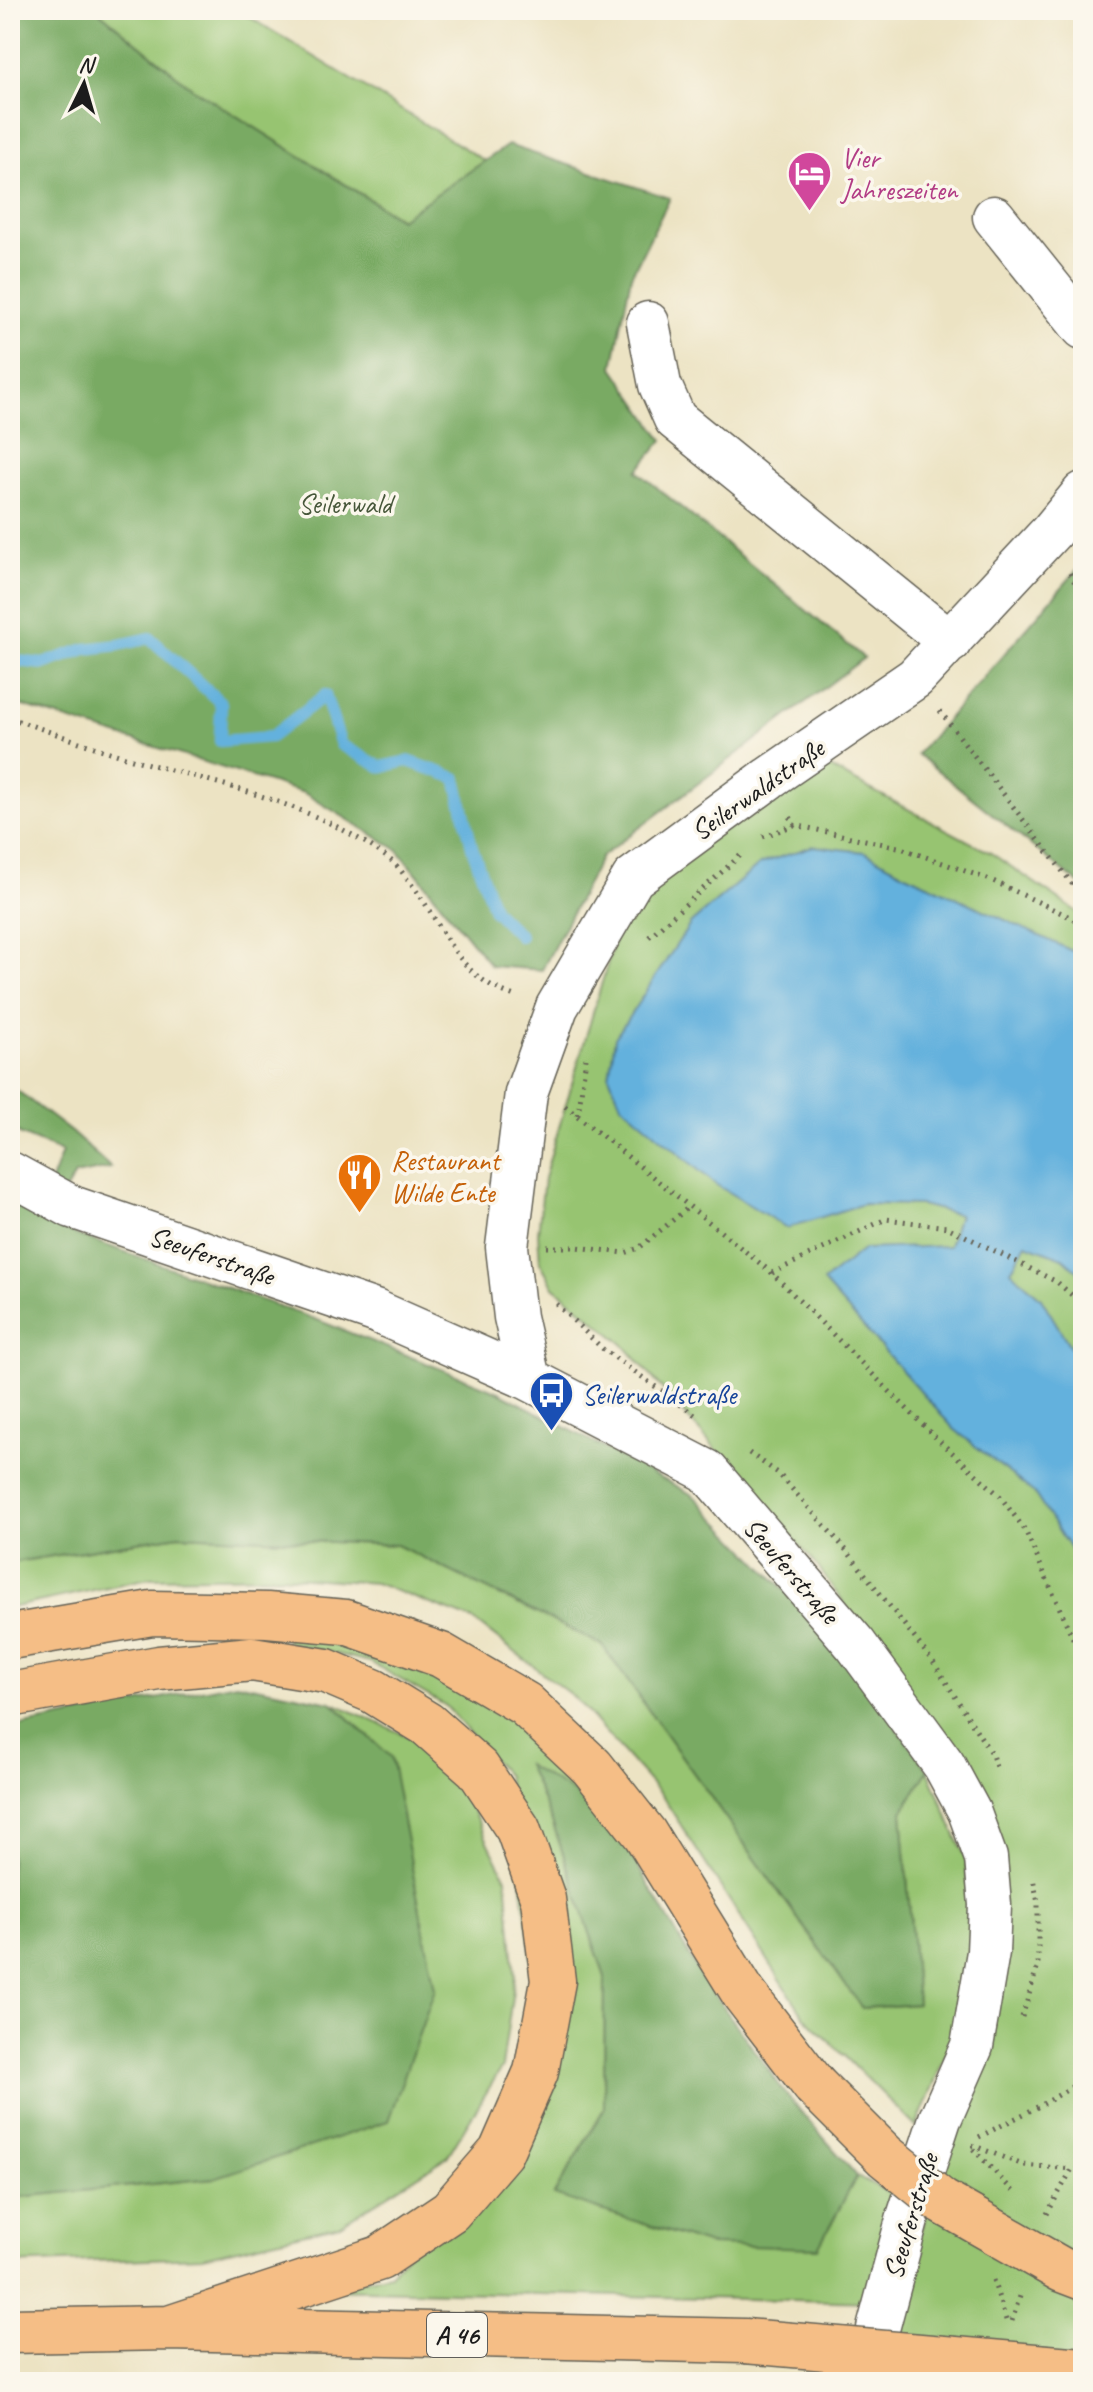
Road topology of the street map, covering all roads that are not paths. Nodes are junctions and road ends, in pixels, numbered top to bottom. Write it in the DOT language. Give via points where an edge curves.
graph roads {
  1 [pos="994,217"];
  2 [pos="648,323"];
  3 [pos="1083,328"];
  4 [pos="1083,493"];
  5 [pos="950,642"];
  6 [pos="10,1173"];
  7 [pos="529,1379"];
  8 [pos="10,1637"];
  9 [pos="10,1695"];
  10 [pos="1083,2278"];
  11 [pos="169,2328"];
  12 [pos="10,2331"];
  13 [pos="1083,2370"];
  14 [pos="872,2382"];
  1 -- 3 [label="street"];
  2 -- 5 [label="street" via="660,385 675,419"];
  4 -- 5 [label="street, Seilerwaldstraße"];
  5 -- 7 [label="street, Seilerwaldstraße" via="915,678 633,878 557,1007 526,1093 507,1247"];
  6 -- 7 [label="street, Seeuferstraße" via="72,1207 375,1311"];
  7 -- 14 [label="street, Seeuferstraße" via="707,1471 856,1645 944,1765 986,1858 988,1952 972,2046 940,2119 907,2220 878,2329"];
  8 -- 10 [label="highway, bridge" via="152,1613 346,1622 441,1655 525,1704 592,1767 645,1834 744,1994 814,2085 885,2156 941,2201"];
  9 -- 11 [label="highway" via="159,1668 252,1659 326,1671 373,1691 427,1724 478,1769 518,1829 543,1899 553,1981 536,2072 501,2152 450,2211 380,2258"];
  11 -- 12 [label="highway, A 46"];
  11 -- 13 [label="highway, A 46, bridge" via="745,2341"];
}
